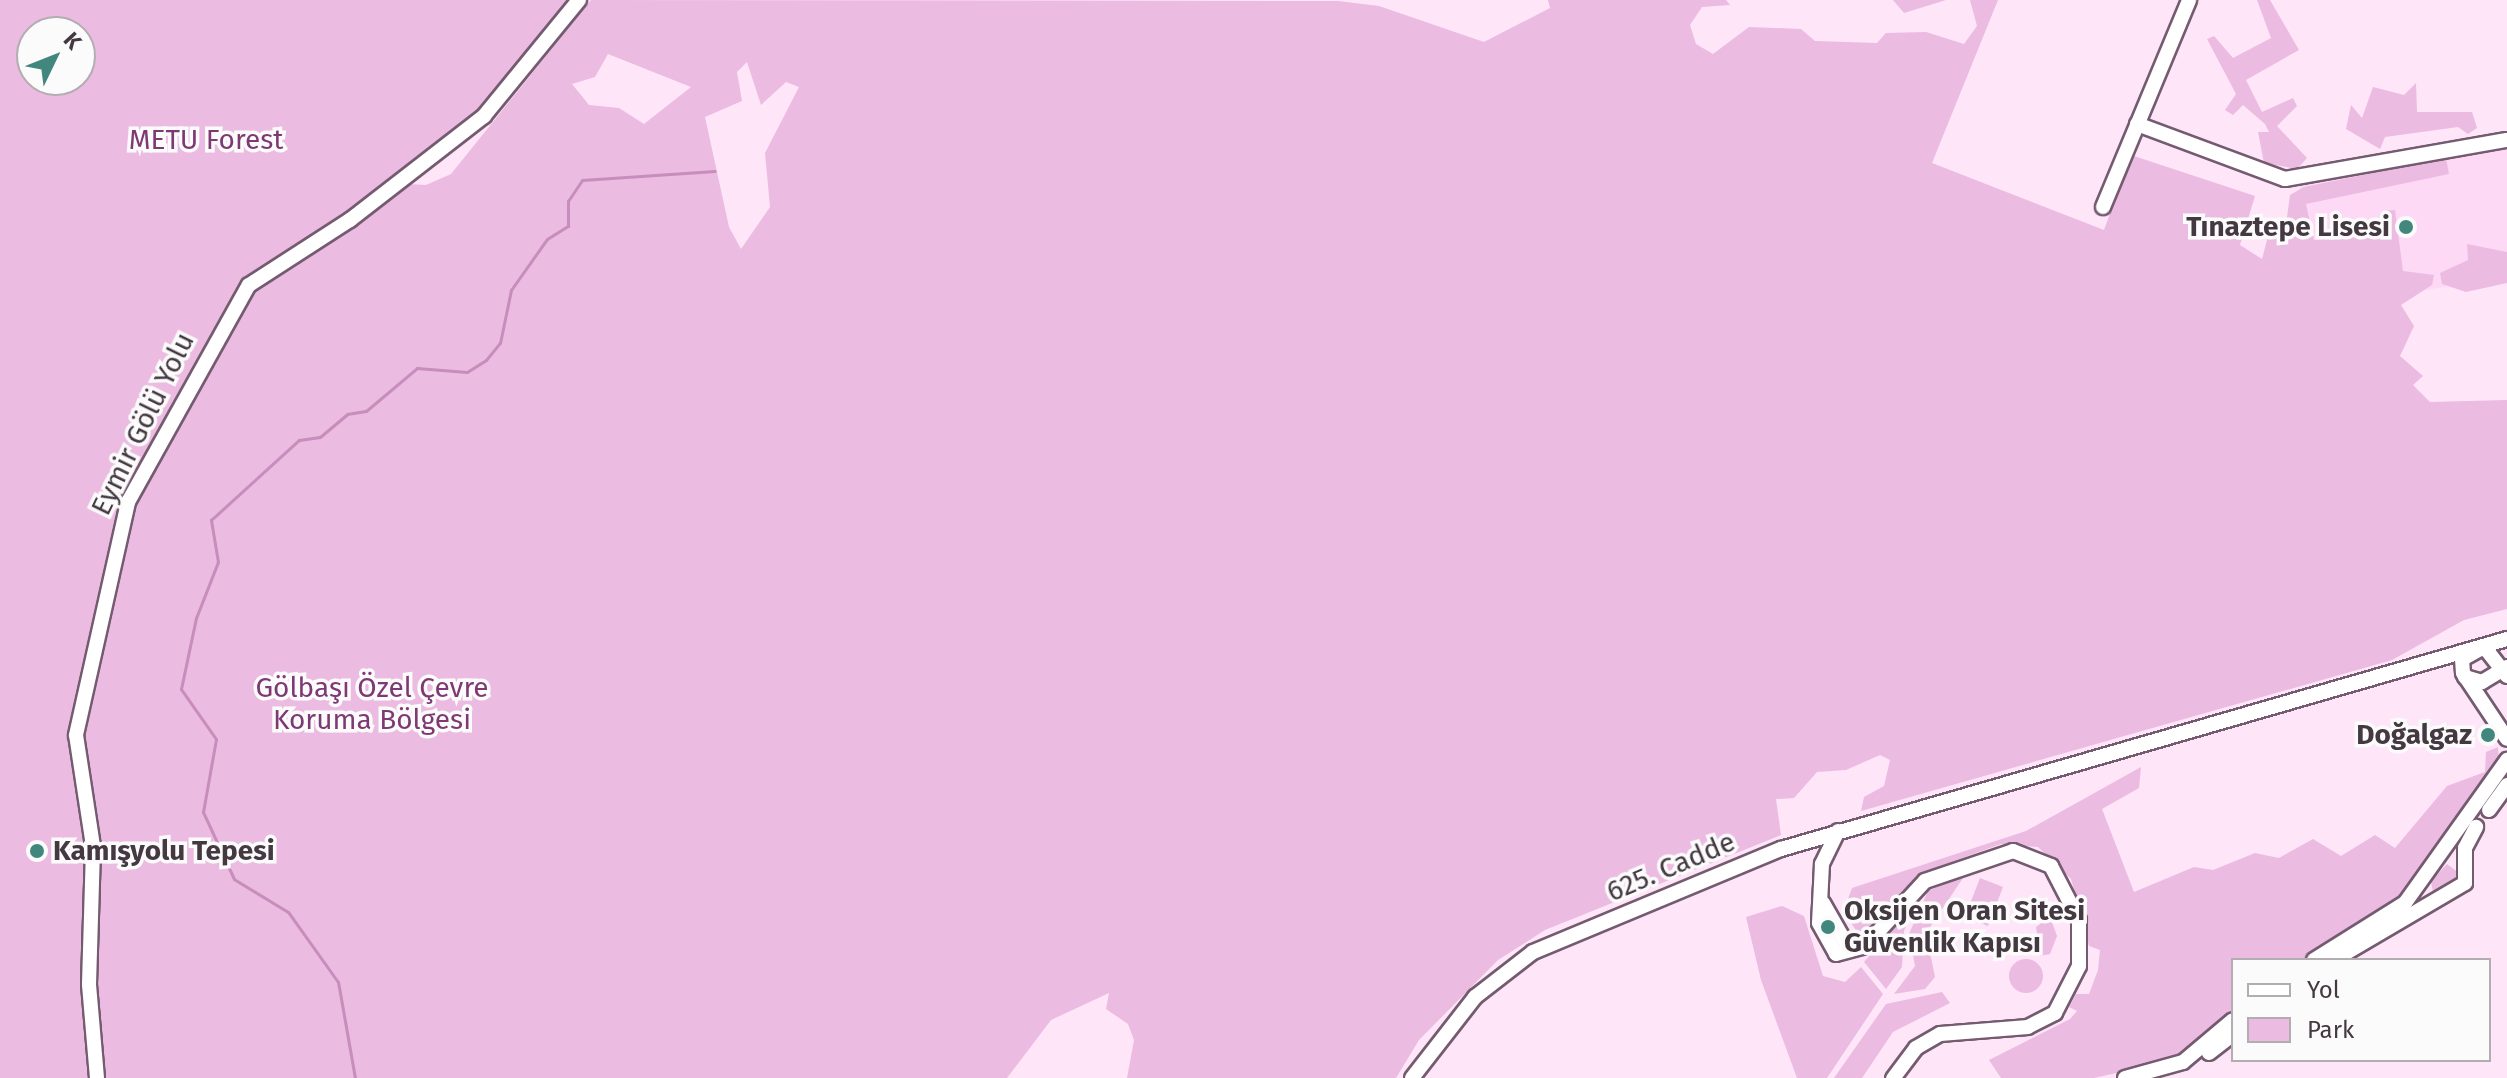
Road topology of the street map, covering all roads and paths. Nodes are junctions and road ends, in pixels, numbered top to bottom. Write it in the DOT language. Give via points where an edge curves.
graph roads {
  1 [pos="579,0"];
  2 [pos="2189,0"];
  3 [pos="2137,124"];
  4 [pos="2507,140"];
  5 [pos="2103,207"];
  6 [pos="2507,639"];
  7 [pos="2471,648"];
  8 [pos="2440,658"];
  9 [pos="2506,671"];
  10 [pos="2464,675"];
  11 [pos="2507,739"];
  12 [pos="2507,760"];
  13 [pos="2507,785"];
  14 [pos="1839,831"];
  15 [pos="2441,860"];
  16 [pos="2467,866"];
  17 [pos="2425,880"];
  18 [pos="2440,899"];
  19 [pos="1823,903"];
  20 [pos="1865,946"];
  21 [pos="2331,955"];
  22 [pos="2231,1022"];
  23 [pos="2231,1036"];
  24 [pos="97,1078"];
  25 [pos="1412,1078"];
  26 [pos="1893,1078"];
  27 [pos="2125,1078"];
  28 [pos="2156,1078"];
  1 -- 24 [label="street, Eymir Gölü Yolu" via="484,116 350,220 249,285 128,502 76,735 93,846 89,984"];
  2 -- 3 [label="street"];
  3 -- 4 [label="street" via="2285,179"];
  3 -- 5 [label="street"];
  6 -- 7 [label="street, 625. Cadde"];
  7 -- 8 [label="street, 625. Cadde"];
  7 -- 9 [label="street" via="2486,649"];
  7 -- 10 [label="street"];
  8 -- 10 [label="street"];
  8 -- 14 [label="street, 625. Cadde"];
  9 -- 10 [label="street" via="2482,682"];
  10 -- 11 [label="street"];
  12 -- 15 [label="street"];
  13 -- 16 [label="street" via="2466,843"];
  14 -- 19 [label="street" via="1822,864"];
  14 -- 25 [label="street, 625. Cadde" via="1533,952 1475,997"];
  15 -- 16 [label="street"];
  15 -- 17 [label="street"];
  16 -- 18 [label="street" via="2465,883"];
  17 -- 18 [label="street" via="2428,893"];
  17 -- 21 [label="street" via="2399,908"];
  18 -- 21 [label="street"];
  19 -- 20 [label="street" via="1847,945"];
  19 -- 20 [label="street" via="1825,943 1836,954"];
  20 -- 26 [label="street" via="1925,881 2013,851 2051,866 2079,920 2079,966 2048,1018 1940,1034 1916,1048"];
  22 -- 27 [label="street" via="2183,1062"];
  23 -- 28 [label="street" via="2188,1069"];
}
